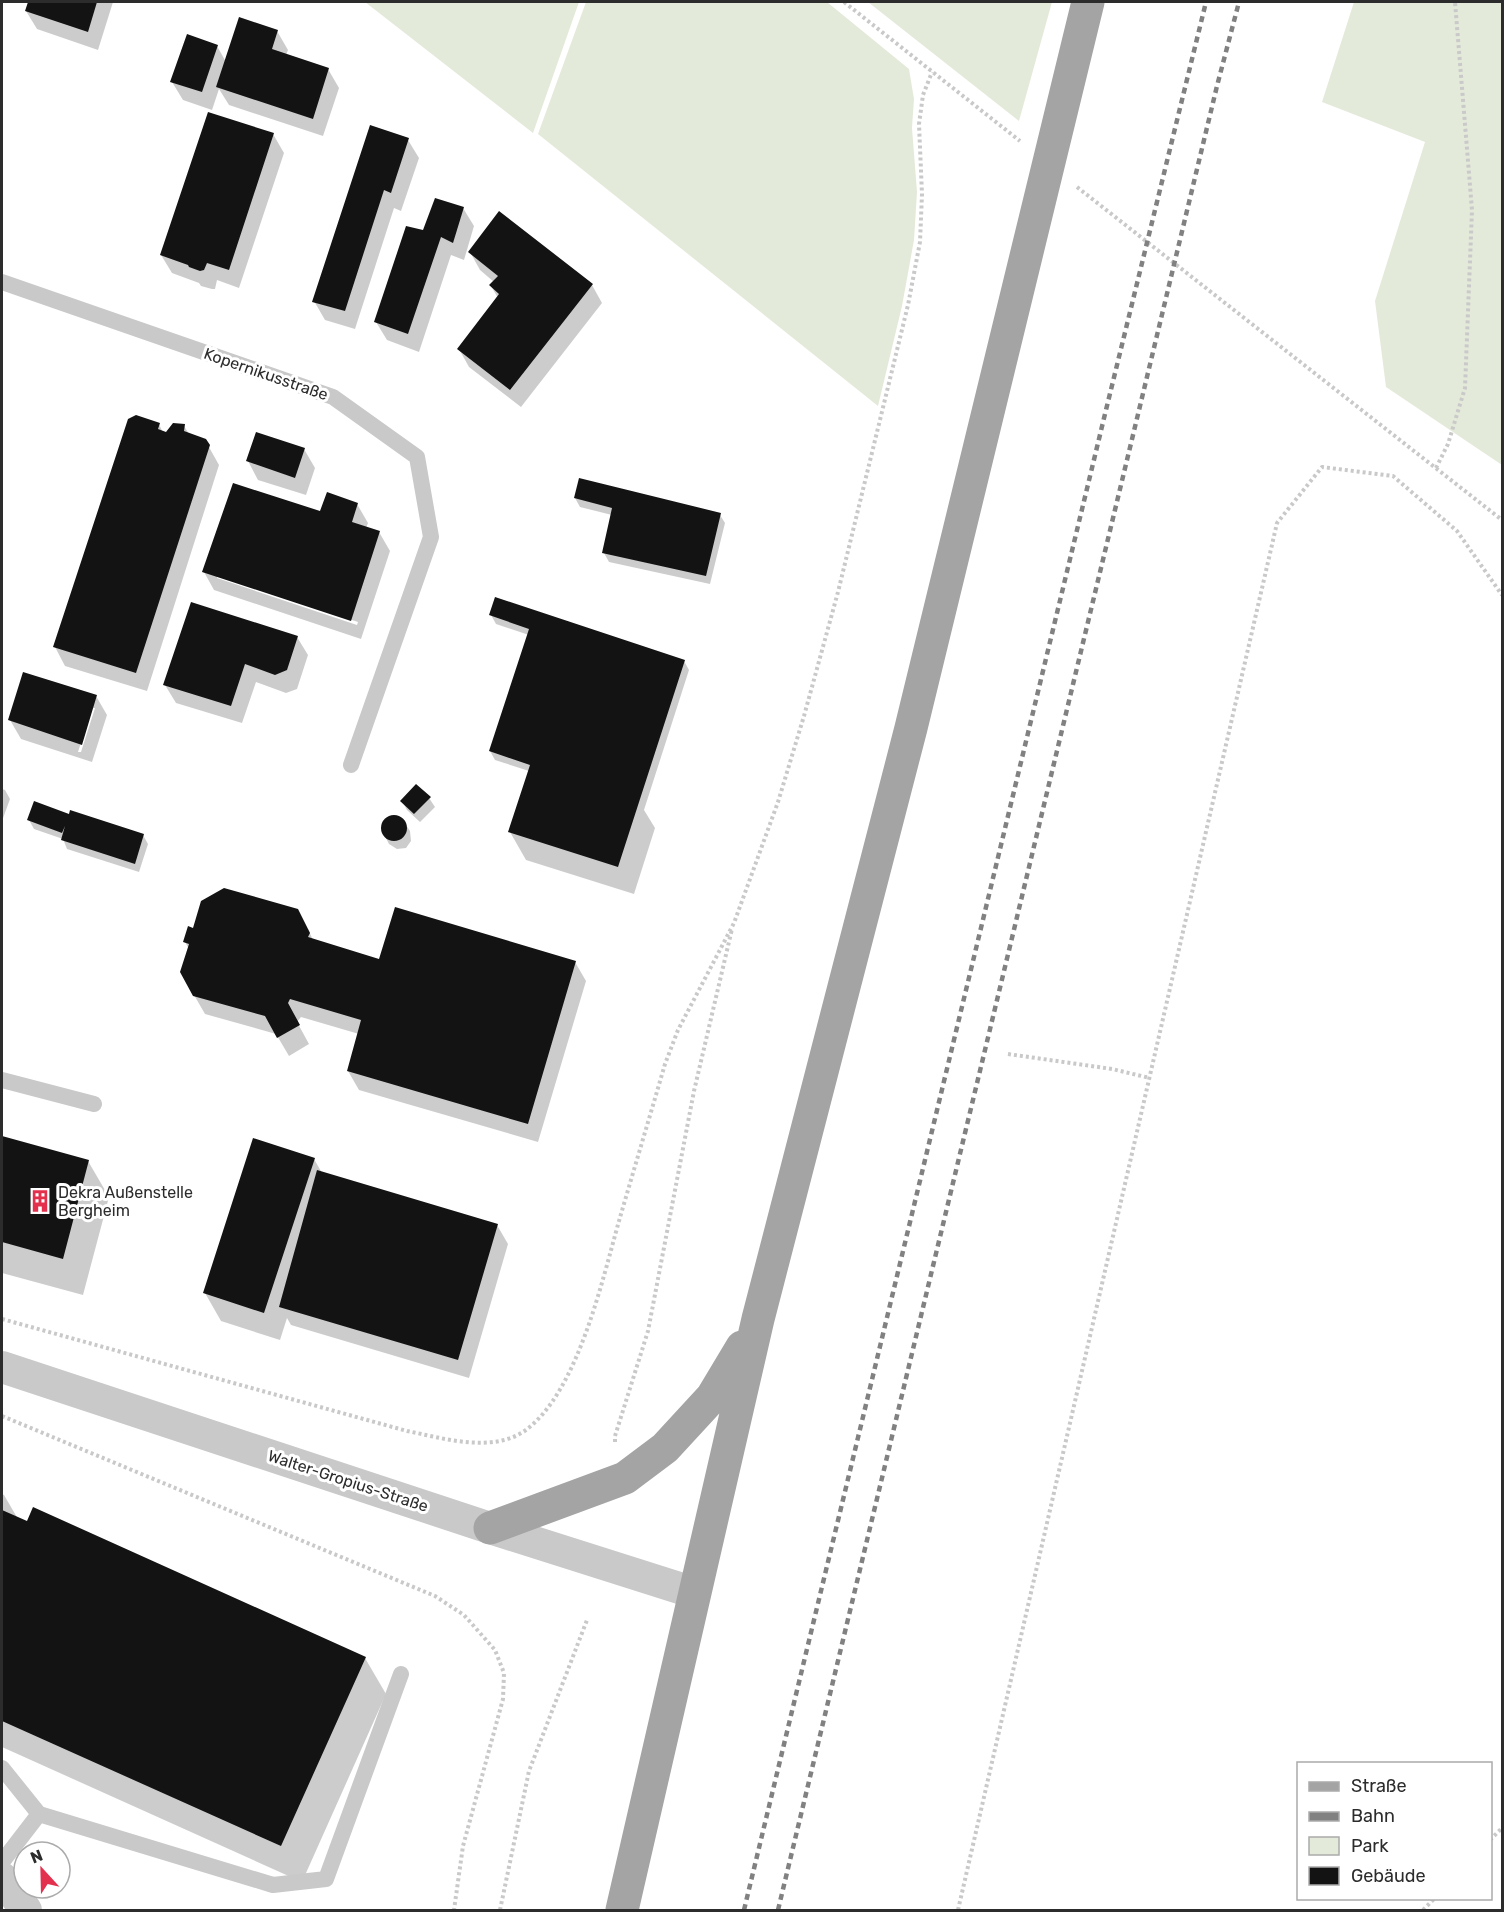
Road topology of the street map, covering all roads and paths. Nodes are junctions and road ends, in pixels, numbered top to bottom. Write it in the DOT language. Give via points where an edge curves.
graph roads {
  1 [pos="844,2"];
  2 [pos="1088,2"];
  3 [pos="1455,2"];
  4 [pos="932,72"];
  5 [pos="1024,145"];
  6 [pos="1070,182"];
  7 [pos="2,282"];
  8 [pos="1436,468"];
  9 [pos="1503,520"];
  10 [pos="1503,595"];
  11 [pos="351,765"];
  12 [pos="734,923"];
  13 [pos="1008,1054"];
  14 [pos="1150,1078"];
  15 [pos="2,1080"];
  16 [pos="93,1104"];
  17 [pos="2,1319"];
  18 [pos="758,1319"];
  19 [pos="2,1367"];
  20 [pos="2,1416"];
  21 [pos="615,1447"];
  22 [pos="490,1528"];
  23 [pos="694,1593"];
  24 [pos="587,1620"];
  25 [pos="401,1674"];
  26 [pos="2,1768"];
  27 [pos="39,1814"];
  28 [pos="1503,1828"];
  29 [pos="1492,1839"];
  30 [pos="2,1862"];
  31 [pos="2,1878"];
  32 [pos="1434,1900"];
  33 [pos="26,1911"];
  34 [pos="454,1911"];
  35 [pos="500,1911"];
  36 [pos="622,1911"];
  37 [pos="958,1911"];
  38 [pos="1423,1911"];
  1 -- 4 [label="path"];
  2 -- 18 [label="main road" via="911,728"];
  3 -- 8 [label="path" via="1472,210 1465,388 1448,444"];
  4 -- 5 [label="path"];
  4 -- 12 [label="path" via="923,95 919,124 920,242 908,305 804,716"];
  6 -- 8 [label="path"];
  7 -- 11 [label="lane, Kopernikusstraße" via="333,397 417,457 431,537"];
  8 -- 9 [label="path"];
  10 -- 14 [label="path" via="1458,531 1393,476 1322,467 1277,523"];
  12 -- 17 [label="path" via="678,1030 665,1064 592,1317 570,1370 549,1406 525,1430 499,1442 470,1443 407,1431"];
  12 -- 21 [label="path" via="694,1091 648,1331 615,1436"];
  13 -- 14 [label="path"];
  14 -- 37 [label="path"];
  15 -- 16 [label="lane"];
  18 -- 22 [label="main road" via="712,1396 664,1448 625,1478"];
  18 -- 23 [label="main road"];
  19 -- 22 [label="street, Walter-Gropius-Straße"];
  20 -- 34 [label="path" via="435,1596 464,1615 495,1650 504,1673 503,1699 463,1846"];
  22 -- 23 [label="street, Walter-Gropius-Straße"];
  23 -- 36 [label="main road"];
  24 -- 35 [label="path" via="529,1771"];
  25 -- 27 [label="lane" via="326,1879 273,1885"];
  26 -- 27 [label="lane"];
  27 -- 30 [label="lane"];
  28 -- 29 [label="path"];
  31 -- 33 [label="street"];
  32 -- 38 [label="path"];
}
